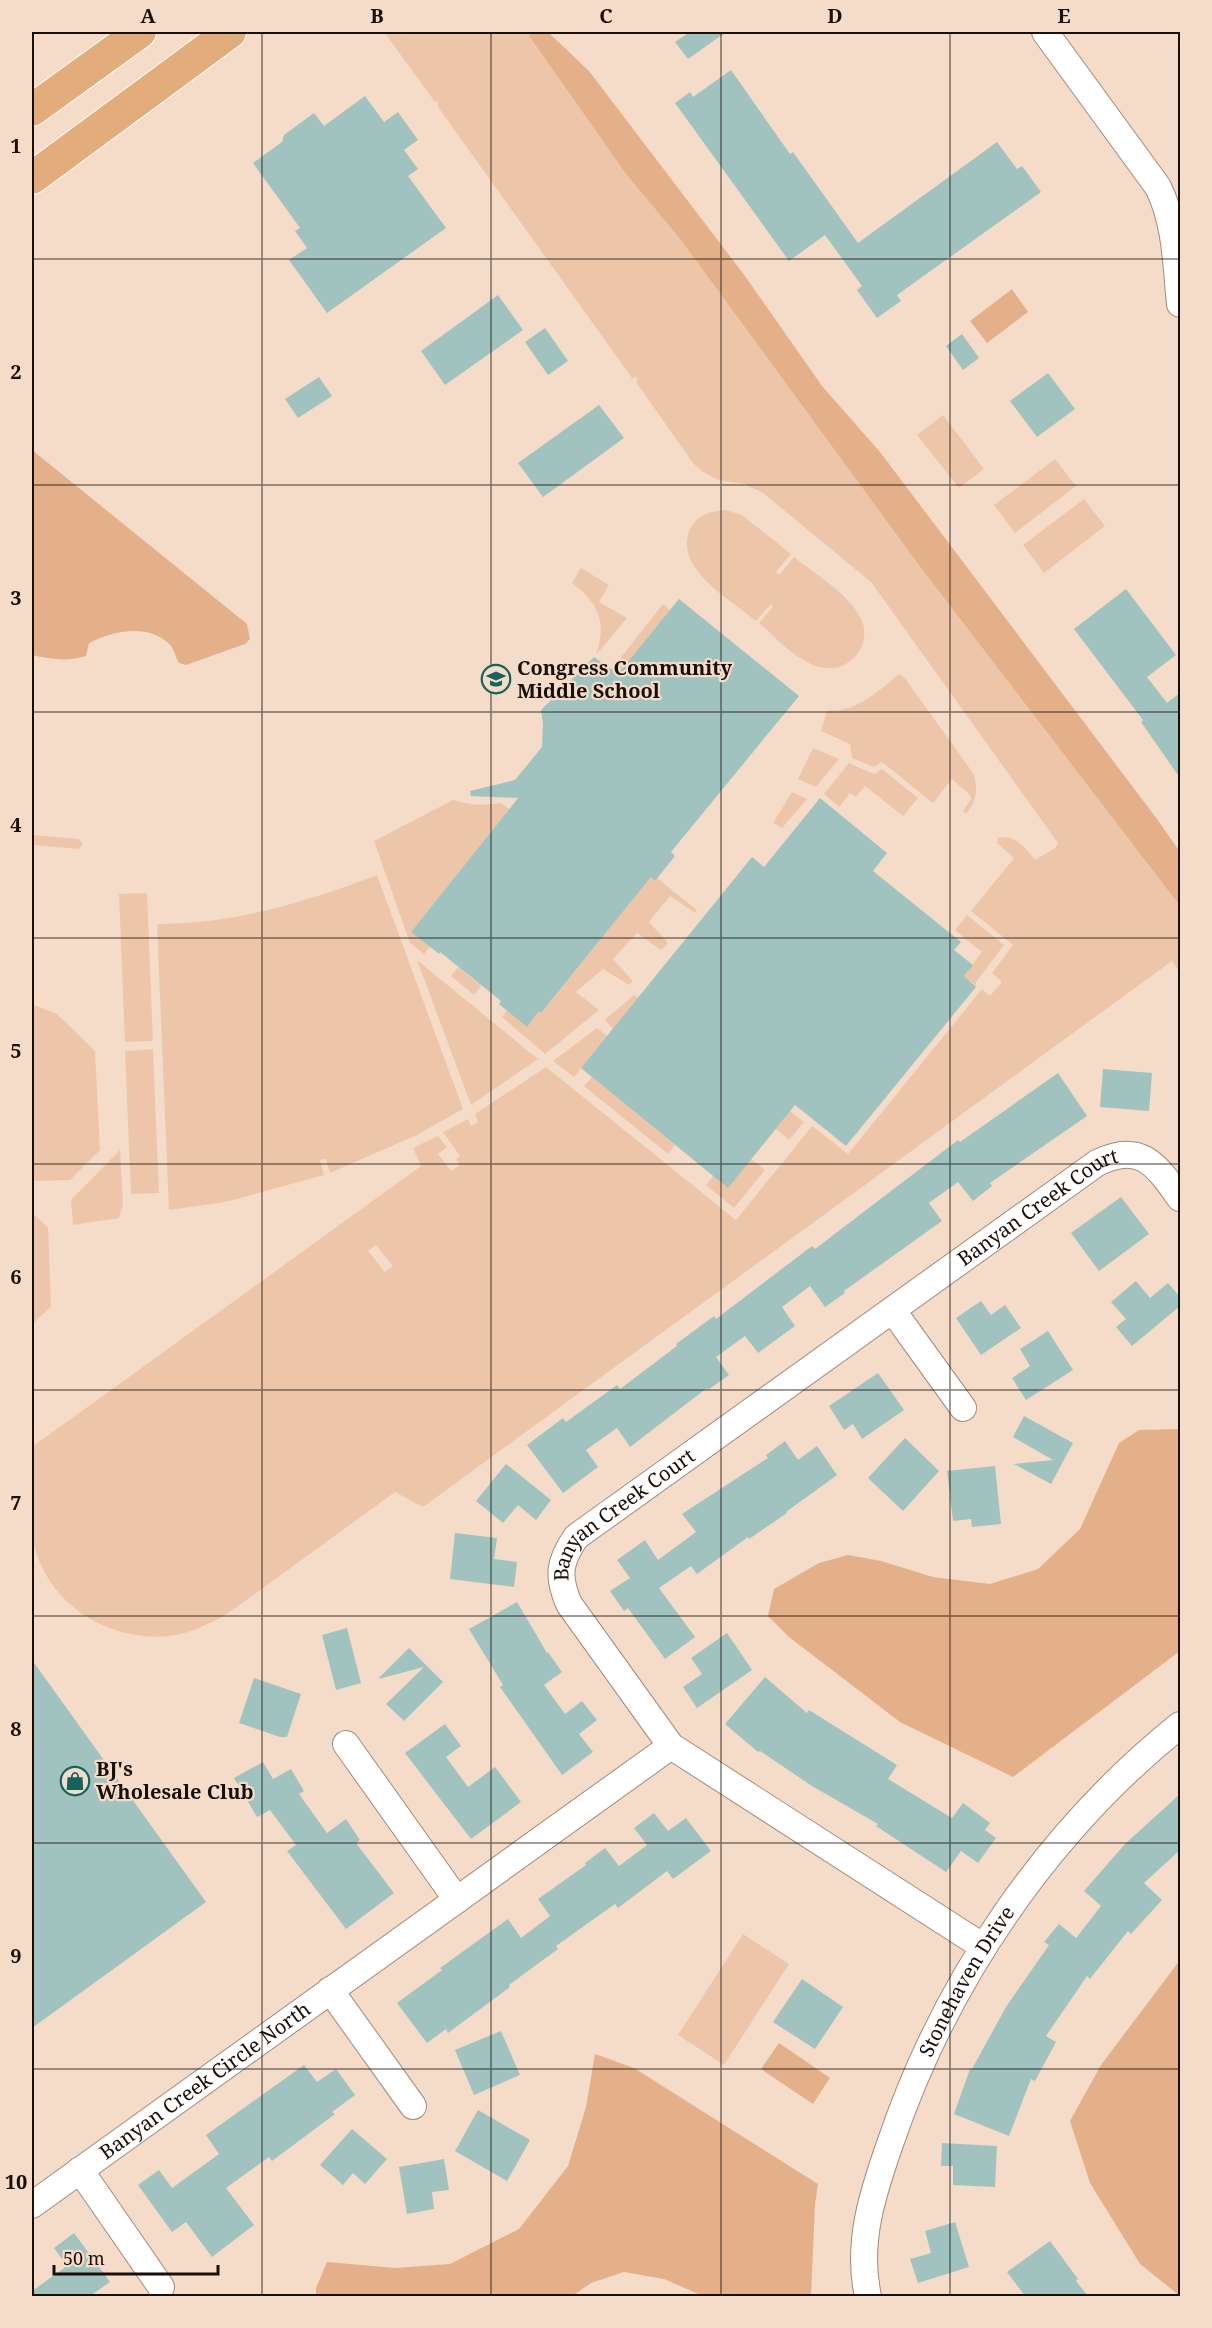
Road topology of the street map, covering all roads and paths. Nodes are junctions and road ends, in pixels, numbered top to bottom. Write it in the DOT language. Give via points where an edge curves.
graph roads {
  1 [pos="140,32"];
  2 [pos="230,32"];
  3 [pos="1045,32"];
  4 [pos="32,110"];
  5 [pos="32,178"];
  6 [pos="1180,304"];
  7 [pos="1180,1198"];
  8 [pos="893,1311"];
  9 [pos="963,1408"];
  10 [pos="1180,1725"];
  11 [pos="346,1744"];
  12 [pos="671,1746"];
  13 [pos="457,1900"];
  14 [pos="982,1946"];
  15 [pos="330,1990"];
  16 [pos="413,2106"];
  17 [pos="80,2170"];
  18 [pos="32,2205"];
  19 [pos="161,2287"];
  20 [pos="868,2296"];
  1 -- 4 [label="main road"];
  2 -- 5 [label="main road"];
  3 -- 6 [label="street" via="1166,203"];
  7 -- 8 [label="street, Banyan Creek Court" via="1161,1171 1144,1158 1128,1153 1112,1155 1097,1162"];
  8 -- 9 [label="street"];
  8 -- 12 [label="street, Banyan Creek Court" via="576,1537 566,1552 561,1587 569,1604"];
  10 -- 14 [label="street, Stonehaven Drive" via="1126,1773 1066,1836"];
  11 -- 13 [label="street"];
  12 -- 13 [label="street, Banyan Creek Circle North"];
  12 -- 14 [label="street, Banyan Creek Court"];
  13 -- 15 [label="street, Banyan Creek Circle North"];
  14 -- 20 [label="street, Stonehaven Drive" via="925,2053 877,2182 863,2250"];
  15 -- 16 [label="street, Banyan Creek Circle North"];
  15 -- 17 [label="street, Banyan Creek Circle North"];
  17 -- 18 [label="street, Banyan Creek Circle North"];
  17 -- 19 [label="street, Banyan Creek Circle North"];
}
